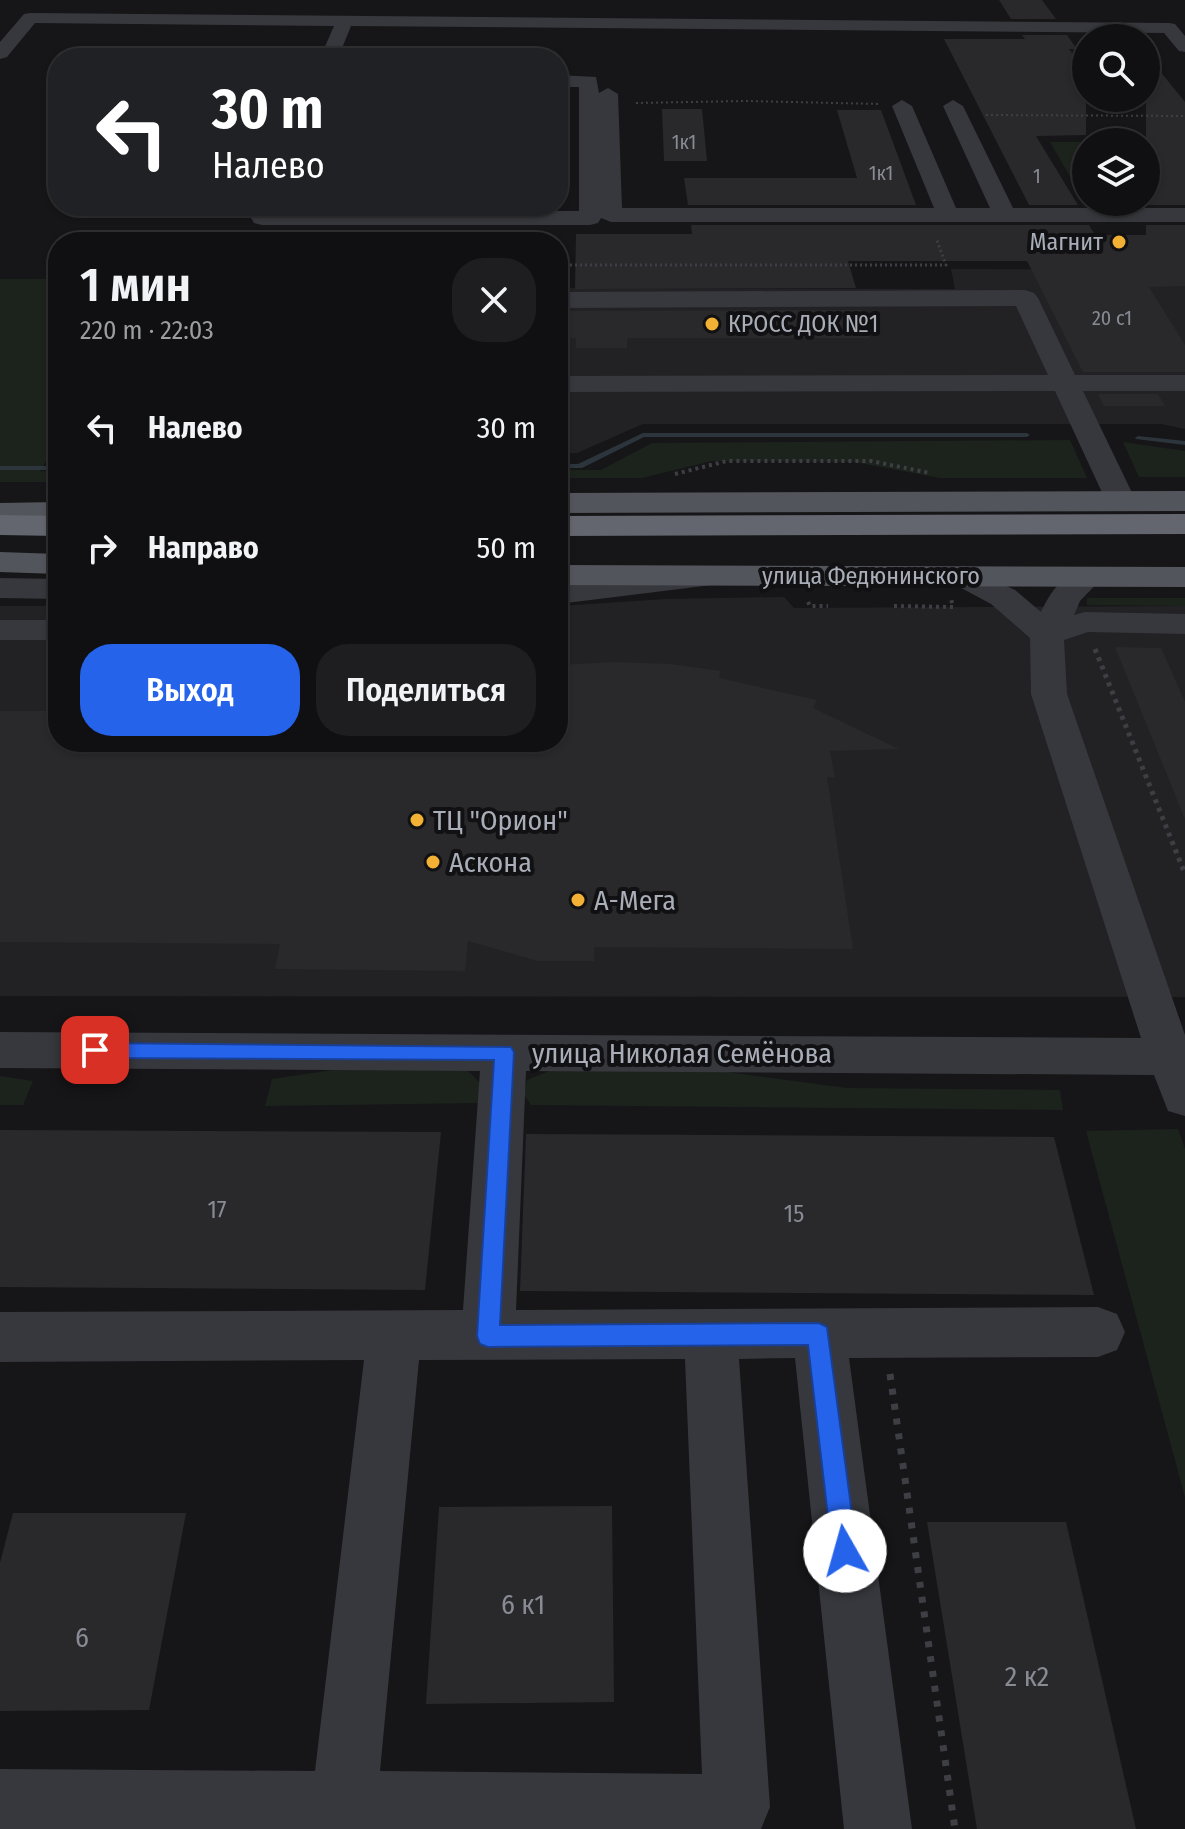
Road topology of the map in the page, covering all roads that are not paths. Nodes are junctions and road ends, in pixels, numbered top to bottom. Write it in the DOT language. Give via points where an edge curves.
graph roads {
  1 [pos="345,20"];
  2 [pos="1185,47"];
  3 [pos="333,48"];
  4 [pos="0,53"];
  5 [pos="568,81"];
  6 [pos="608,94"];
  7 [pos="892,105"];
  8 [pos="953,106"];
  9 [pos="948,215"];
  10 [pos="1005,215"];
  11 [pos="1185,215"];
  12 [pos="263,216"];
  13 [pos="568,300"];
  14 [pos="1065,383"];
  15 [pos="1185,383"];
  16 [pos="568,384"];
  17 [pos="1121,501"];
  18 [pos="1185,501"];
  19 [pos="568,503"];
  20 [pos="48,512"];
  21 [pos="0,513"];
  22 [pos="1185,524"];
  23 [pos="0,525"];
  24 [pos="48,526"];
  25 [pos="568,526"];
  26 [pos="1185,547"];
  27 [pos="0,548"];
  28 [pos="48,548"];
  29 [pos="568,548"];
  30 [pos="0,562"];
  31 [pos="48,564"];
  32 [pos="568,575"];
  33 [pos="714,576"];
  34 [pos="964,576"];
  35 [pos="1087,577"];
  36 [pos="1124,577"];
  37 [pos="1185,577"];
  38 [pos="1185,587"];
  39 [pos="0,588"];
  40 [pos="48,589"];
  41 [pos="568,593"];
  42 [pos="1185,624"];
  43 [pos="1066,629"];
  44 [pos="0,630"];
  45 [pos="48,630"];
  46 [pos="0,1050"];
  47 [pos="504,1052"];
  48 [pos="1180,1070"];
  49 [pos="1098,1332"];
  50 [pos="711,1334"];
  51 [pos="819,1334"];
  52 [pos="488,1336"];
  53 [pos="0,1337"];
  54 [pos="394,1337"];
  55 [pos="0,1802"];
  56 [pos="344,1804"];
  57 [pos="878,1829"];
  1 -- 2 [label="street" via="1169,28"];
  1 -- 3 [label="street"];
  1 -- 4 [label="street" via="30,18"];
  5 -- 12 [label="street" via="589,81 590,218"];
  6 -- 9 [label="street" via="611,215"];
  7 -- 9 [label="street"];
  8 -- 10 [label="street"];
  9 -- 10 [label="street"];
  10 -- 11 [label="street"];
  13 -- 14 [label="street" via="1025,298"];
  14 -- 15 [label="street"];
  14 -- 16 [label="street"];
  14 -- 17 [label="street"];
  17 -- 18 [label="main road"];
  17 -- 19 [label="main road"];
  20 -- 21 [label="main road"];
  22 -- 25 [label="highway, улица Федюнинского"];
  23 -- 24 [label="highway"];
  26 -- 29 [label="highway, улица Федюнинского"];
  27 -- 28 [label="highway"];
  30 -- 31 [label="main road"];
  32 -- 33 [label="main road, улица Федюнинского"];
  33 -- 34 [label="main road, улица Федюнинского"];
  33 -- 41 [label="street"];
  34 -- 35 [label="main road, улица Федюнинского"];
  34 -- 43 [label="street"];
  35 -- 36 [label="main road, улица Федюнинского"];
  35 -- 43 [label="street" via="1065,597"];
  36 -- 37 [label="main road, улица Федюнинского"];
  36 -- 38 [label="main road"];
  39 -- 40 [label="street"];
  42 -- 43 [label="street"];
  43 -- 48 [label="street" via="1049,694 1152,1008"];
  44 -- 45 [label="street"];
  46 -- 47 [label="street, улица Николая Семёнова"];
  47 -- 48 [label="street, улица Николая Семёнова"];
  47 -- 52 [label="street"];
  49 -- 51 [label="street"];
  50 -- 51 [label="street"];
  50 -- 52 [label="street"];
  50 -- 56 [label="street" via="737,1807"];
  51 -- 57 [label="street"];
  52 -- 54 [label="street"];
  53 -- 54 [label="street"];
  54 -- 56 [label="street"];
  55 -- 56 [label="street"];
}
